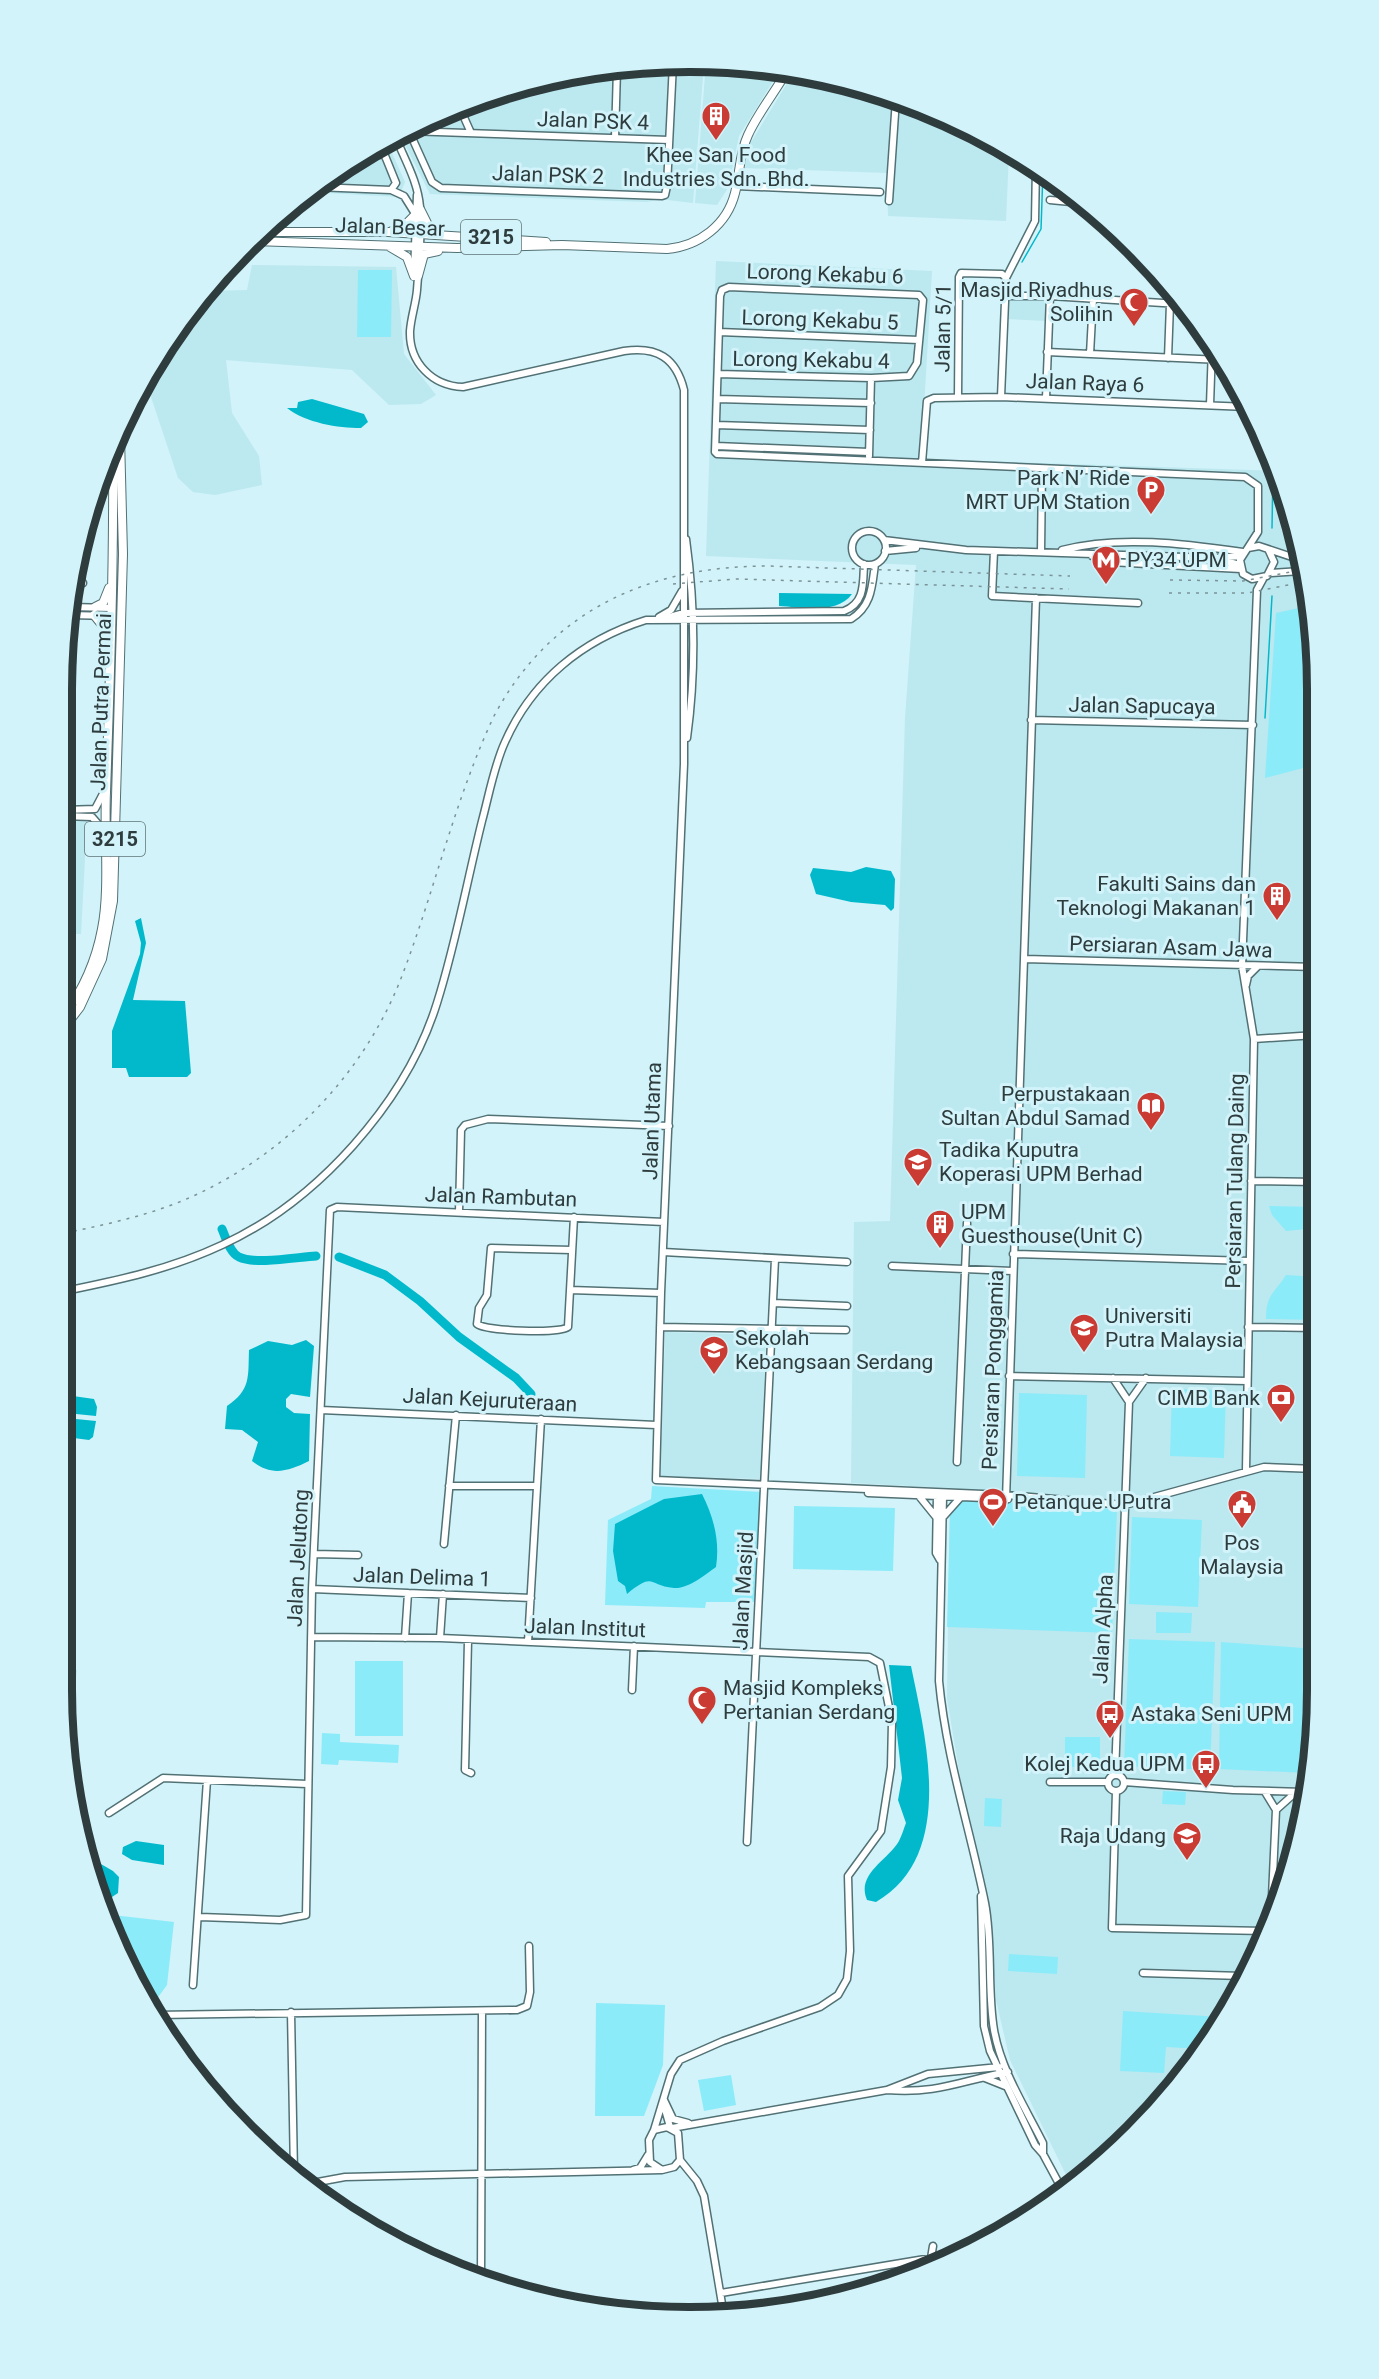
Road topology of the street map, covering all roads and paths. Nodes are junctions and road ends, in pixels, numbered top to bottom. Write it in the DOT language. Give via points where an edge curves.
graph roads {
  1 [pos="673,72"];
  2 [pos="617,76"];
  3 [pos="782,79"];
  4 [pos="895,108"];
  5 [pos="463,115"];
  6 [pos="426,132"];
  7 [pos="471,133"];
  8 [pos="412,138"];
  9 [pos="615,138"];
  10 [pos="669,140"];
  11 [pos="399,145"];
  12 [pos="384,155"];
  13 [pos="1036,178"];
  14 [pos="736,186"];
  15 [pos="330,188"];
  16 [pos="391,190"];
  17 [pos="880,192"];
  18 [pos="1050,200"];
  19 [pos="889,201"];
  20 [pos="1067,202"];
  21 [pos="416,212"];
  22 [pos="275,232"];
  23 [pos="388,232"];
  24 [pos="417,234"];
  25 [pos="447,236"];
  26 [pos="266,240"];
  27 [pos="384,244"];
  28 [pos="562,245"];
  29 [pos="416,246"];
  30 [pos="457,248"];
  31 [pos="416,276"];
  32 [pos="1006,278"];
  33 [pos="1005,296"];
  34 [pos="1050,296"];
  35 [pos="1093,299"];
  36 [pos="1170,304"];
  37 [pos="719,332"];
  38 [pos="920,340"];
  39 [pos="1047,352"];
  40 [pos="1090,354"];
  41 [pos="1168,358"];
  42 [pos="1211,360"];
  43 [pos="718,374"];
  44 [pos="872,378"];
  45 [pos="958,396"];
  46 [pos="1001,397"];
  47 [pos="1046,398"];
  48 [pos="717,399"];
  49 [pos="871,403"];
  50 [pos="1210,405"];
  51 [pos="1238,406"];
  52 [pos="716,424"];
  53 [pos="870,430"];
  54 [pos="716,446"];
  55 [pos="121,449"];
  56 [pos="869,452"];
  57 [pos="869,462"];
  58 [pos="922,463"];
  59 [pos="114,468"];
  60 [pos="1042,469"];
  61 [pos="683,515"];
  62 [pos="884,540"];
  63 [pos="925,547"];
  64 [pos="885,551"];
  65 [pos="994,551"];
  66 [pos="1269,551"];
  67 [pos="1041,552"];
  68 [pos="1056,552"];
  69 [pos="1244,552"];
  70 [pos="1073,553"];
  71 [pos="1292,557"];
  72 [pos="1215,558"];
  73 [pos="864,564"];
  74 [pos="875,564"];
  75 [pos="1240,567"];
  76 [pos="1295,571"];
  77 [pos="1271,573"];
  78 [pos="111,578"];
  79 [pos="1252,579"];
  80 [pos="1263,579"];
  81 [pos="123,581"];
  82 [pos="683,587"];
  83 [pos="1257,590"];
  84 [pos="1036,598"];
  85 [pos="1138,603"];
  86 [pos="77,608"];
  87 [pos="94,611"];
  88 [pos="113,612"];
  89 [pos="77,614"];
  90 [pos="684,616"];
  91 [pos="693,616"];
  92 [pos="656,619"];
  93 [pos="120,638"];
  94 [pos="111,650"];
  95 [pos="1031,720"];
  96 [pos="1253,725"];
  97 [pos="684,764"];
  98 [pos="106,788"];
  99 [pos="72,809"];
  100 [pos="72,817"];
  101 [pos="105,832"];
  102 [pos="1025,959"];
  103 [pos="1242,966"];
  104 [pos="1257,966"];
  105 [pos="1307,967"];
  106 [pos="1246,986"];
  107 [pos="72,1003"];
  108 [pos="72,1016"];
  109 [pos="1307,1036"];
  110 [pos="1254,1039"];
  111 [pos="669,1126"];
  112 [pos="1251,1181"];
  113 [pos="1307,1182"];
  114 [pos="337,1207"];
  115 [pos="459,1212"];
  116 [pos="574,1217"];
  117 [pos="664,1222"];
  118 [pos="967,1223"];
  119 [pos="572,1250"];
  120 [pos="663,1252"];
  121 [pos="1013,1254"];
  122 [pos="775,1259"];
  123 [pos="1249,1261"];
  124 [pos="847,1262"];
  125 [pos="892,1266"];
  126 [pos="965,1270"];
  127 [pos="1012,1271"];
  128 [pos="72,1290"];
  129 [pos="570,1290"];
  130 [pos="661,1293"];
  131 [pos="773,1303"];
  132 [pos="847,1306"];
  133 [pos="660,1327"];
  134 [pos="1248,1327"];
  135 [pos="1307,1328"];
  136 [pos="771,1330"];
  137 [pos="846,1330"];
  138 [pos="1009,1376"];
  139 [pos="1113,1378"];
  140 [pos="1146,1378"];
  141 [pos="1247,1381"];
  142 [pos="1129,1402"];
  143 [pos="321,1410"];
  144 [pos="456,1415"];
  145 [pos="541,1419"];
  146 [pos="656,1425"];
  147 [pos="957,1462"];
  148 [pos="1307,1468"];
  149 [pos="1246,1470"];
  150 [pos="765,1485"];
  151 [pos="449,1486"];
  152 [pos="535,1486"];
  153 [pos="842,1490"];
  154 [pos="896,1490"];
  155 [pos="976,1494"];
  156 [pos="919,1496"];
  157 [pos="939,1496"];
  158 [pos="1006,1497"];
  159 [pos="960,1498"];
  160 [pos="1125,1504"];
  161 [pos="940,1517"];
  162 [pos="444,1544"];
  163 [pos="314,1554"];
  164 [pos="358,1555"];
  165 [pos="312,1588"];
  166 [pos="408,1593"];
  167 [pos="443,1594"];
  168 [pos="531,1598"];
  169 [pos="311,1637"];
  170 [pos="405,1638"];
  171 [pos="440,1638"];
  172 [pos="468,1641"];
  173 [pos="528,1642"];
  174 [pos="634,1646"];
  175 [pos="757,1650"];
  176 [pos="632,1690"];
  177 [pos="471,1773"];
  178 [pos="1115,1774"];
  179 [pos="207,1780"];
  180 [pos="1050,1782"];
  181 [pos="1108,1782"];
  182 [pos="1124,1782"];
  183 [pos="307,1784"];
  184 [pos="1116,1791"];
  185 [pos="1265,1792"];
  186 [pos="1298,1792"];
  187 [pos="1298,1793"];
  188 [pos="1276,1810"];
  189 [pos="109,1813"];
  190 [pos="747,1842"];
  191 [pos="1272,1893"];
  192 [pos="982,1896"];
  193 [pos="200,1917"];
  194 [pos="1258,1931"];
  195 [pos="529,1946"];
  196 [pos="1143,1973"];
  197 [pos="1236,1976"];
  198 [pos="193,1986"];
  199 [pos="291,2012"];
  200 [pos="482,2012"];
  201 [pos="165,2015"];
  202 [pos="990,2051"];
  203 [pos="1006,2069"];
  204 [pos="984,2070"];
  205 [pos="998,2071"];
  206 [pos="981,2077"];
  207 [pos="918,2078"];
  208 [pos="1006,2087"];
  209 [pos="887,2090"];
  210 [pos="921,2092"];
  211 [pos="663,2099"];
  212 [pos="706,2123"];
  213 [pos="689,2125"];
  214 [pos="671,2128"];
  215 [pos="654,2130"];
  216 [pos="680,2138"];
  217 [pos="648,2153"];
  218 [pos="1043,2154"];
  219 [pos="680,2160"];
  220 [pos="294,2163"];
  221 [pos="665,2170"];
  222 [pos="623,2171"];
  223 [pos="480,2174"];
  224 [pos="693,2176"];
  225 [pos="317,2181"];
  226 [pos="1059,2184"];
  227 [pos="933,2246"];
  228 [pos="930,2258"];
  229 [pos="931,2258"];
  230 [pos="482,2271"];
  231 [pos="721,2293"];
  232 [pos="723,2306"];
  1 -- 10 [label="street"];
  2 -- 9 [label="street"];
  3 -- 14 [label="main road, Jalan Besar / 3215" via="749,132"];
  4 -- 19 [label="street"];
  5 -- 7 [label="street"];
  6 -- 7 [label="street, Jalan PSK 4"];
  7 -- 9 [label="street, Jalan PSK 4"];
  8 -- 10 [label="street, Jalan PSK 2" via="438,187 657,196 666,192"];
  9 -- 10 [label="street, Jalan PSK 4"];
  11 -- 21 [label="street" via="413,177"];
  12 -- 16 [label="street" via="396,183"];
  13 -- 32 [label="street" via="1035,221"];
  14 -- 17 [label="street"];
  14 -- 28 [label="main road, Jalan Besar / 3215" via="718,224 701,239 684,246 667,249"];
  15 -- 16 [label="street"];
  16 -- 21 [label="street" via="404,196"];
  18 -- 20 [label="street"];
  21 -- 23 [label="main road" via="406,224"];
  21 -- 24 [label="street"];
  21 -- 25 [label="main road" via="429,227"];
  22 -- 23 [label="main road, Jalan Besar / 3215"];
  23 -- 24 [label="main road, Jalan Besar / 3215"];
  24 -- 25 [label="main road, Jalan Besar / 3215"];
  24 -- 29 [label="street"];
  25 -- 28 [label="main road, Jalan Besar / 3215" via="540,240"];
  26 -- 27 [label="main road, Jalan Besar / 3215"];
  27 -- 29 [label="main road, Jalan Besar / 3215"];
  27 -- 31 [label="main road" via="406,256"];
  28 -- 30 [label="main road, Jalan Besar / 3215"];
  29 -- 30 [label="main road, Jalan Besar / 3215"];
  29 -- 31 [label="street"];
  30 -- 31 [label="main road" via="424,254"];
  31 -- 61 [label="street" via="412,352 425,372 442,383 463,387 633,349 653,352 678,368 685,397"];
  32 -- 33 [label="street"];
  32 -- 45 [label="street, Jalan 5/1" via="1002,274 971,273 961,273 959,277"];
  33 -- 34 [label="street"];
  33 -- 46 [label="street"];
  34 -- 35 [label="street"];
  34 -- 39 [label="street"];
  35 -- 36 [label="street"];
  35 -- 40 [label="street"];
  36 -- 41 [label="street"];
  37 -- 38 [label="street, Lorong Kekabu 5"];
  37 -- 38 [label="street, Lorong Kekabu 6" via="720,292 729,287 919,295 923,300"];
  37 -- 43 [label="street"];
  38 -- 44 [label="street, Lorong Kekabu 4" via="915,369 902,378"];
  39 -- 40 [label="street"];
  39 -- 47 [label="street"];
  40 -- 41 [label="street"];
  41 -- 42 [label="street"];
  42 -- 50 [label="street"];
  43 -- 44 [label="street, Lorong Kekabu 4"];
  43 -- 48 [label="street"];
  44 -- 49 [label="street"];
  45 -- 46 [label="street, Jalan Raya 6"];
  45 -- 58 [label="street, Jalan Raya 6" via="929,399"];
  46 -- 47 [label="street, Jalan Raya 6"];
  47 -- 50 [label="street, Jalan Raya 6"];
  48 -- 49 [label="street"];
  48 -- 52 [label="street"];
  49 -- 53 [label="street"];
  50 -- 51 [label="street, Jalan Raya 6"];
  52 -- 53 [label="street"];
  52 -- 54 [label="street"];
  53 -- 56 [label="street"];
  54 -- 56 [label="street"];
  54 -- 57 [label="street" via="715,452 721,456"];
  55 -- 81 [label="main road, Jalan Putra Permai / 3215"];
  56 -- 57 [label="street"];
  57 -- 58 [label="street"];
  58 -- 60 [label="street"];
  59 -- 78 [label="main road, Jalan Putra Permai / 3215"];
  60 -- 67 [label="street"];
  60 -- 69 [label="street" via="1245,477 1258,486 1260,493 1258,532"];
  61 -- 82 [label="street, Jalan Utama"];
  61 -- 91 [label="street, Jalan Utama"];
  62 -- 63 [label="street"];
  62 -- 64 [label="street"];
  62 -- 73 [label="street" via="868,531 855,537 852,553"];
  63 -- 64 [label="street"];
  63 -- 65 [label="street"];
  64 -- 74 [label="street"];
  65 -- 67 [label="street"];
  65 -- 84 [label="street" via="992,596"];
  66 -- 69 [label="street" via="1259,546"];
  66 -- 71 [label="street"];
  66 -- 77 [label="street" via="1274,562"];
  67 -- 68 [label="street"];
  68 -- 69 [label="street" via="1107,542 1193,545"];
  68 -- 70 [label="street"];
  69 -- 72 [label="street"];
  69 -- 75 [label="street"];
  70 -- 72 [label="street"];
  70 -- 75 [label="street" via="1110,562"];
  72 -- 75 [label="street"];
  73 -- 74 [label="street"];
  73 -- 91 [label="street" via="862,593 853,608 844,611"];
  74 -- 91 [label="street" via="867,603 862,612 851,618"];
  75 -- 79 [label="street"];
  76 -- 77 [label="street"];
  77 -- 80 [label="street"];
  78 -- 87 [label="main road" via="105,600"];
  78 -- 88 [label="main road, Jalan Putra Permai / 3215"];
  79 -- 80 [label="street"];
  79 -- 83 [label="street"];
  80 -- 83 [label="street"];
  81 -- 88 [label="main road"];
  81 -- 93 [label="main road, Jalan Putra Permai / 3215"];
  82 -- 90 [label="street, Jalan Utama"];
  82 -- 92 [label="street" via="671,610"];
  83 -- 96 [label="street"];
  84 -- 85 [label="street"];
  84 -- 95 [label="street, Persiaran Ponggamia"];
  86 -- 87 [label="street"];
  87 -- 88 [label="street"];
  87 -- 89 [label="street"];
  87 -- 94 [label="main road"];
  88 -- 93 [label="main road"];
  88 -- 94 [label="main road, Jalan Putra Permai / 3215"];
  90 -- 91 [label="street"];
  90 -- 92 [label="street"];
  90 -- 97 [label="street, Jalan Utama"];
  91 -- 97 [label="street, Jalan Utama" via="693,677"];
  92 -- 128 [label="street" via="618,629 580,651 544,681 517,718 495,771 437,1004 387,1102 337,1163 309,1188 222,1245 141,1275"];
  93 -- 108 [label="main road, Jalan Putra Permai / 3215" via="110,926 93,984"];
  94 -- 98 [label="main road, Jalan Putra Permai / 3215"];
  95 -- 96 [label="street, Jalan Sapucaya"];
  95 -- 102 [label="street, Persiaran Ponggamia"];
  96 -- 103 [label="street"];
  97 -- 111 [label="street, Jalan Utama"];
  98 -- 99 [label="street" via="95,808"];
  98 -- 101 [label="main road, Jalan Putra Permai / 3215"];
  100 -- 101 [label="street" via="92,818"];
  101 -- 107 [label="main road, Jalan Putra Permai / 3215" via="102,932 85,981"];
  102 -- 103 [label="street, Persiaran Asam Jawa"];
  102 -- 121 [label="street, Persiaran Ponggamia"];
  103 -- 104 [label="street, Persiaran Asam Jawa"];
  103 -- 106 [label="street, Persiaran Tulang Daing"];
  104 -- 105 [label="street, Persiaran Asam Jawa"];
  104 -- 106 [label="street" via="1248,976"];
  106 -- 110 [label="street, Persiaran Tulang Daing"];
  109 -- 110 [label="street"];
  110 -- 112 [label="street, Persiaran Tulang Daing"];
  111 -- 115 [label="street" via="488,1119 465,1125 461,1130"];
  111 -- 117 [label="street, Jalan Utama"];
  112 -- 113 [label="street"];
  112 -- 123 [label="street, Persiaran Tulang Daing"];
  114 -- 115 [label="street, Jalan Rambutan"];
  114 -- 143 [label="street, Jalan Jelutong" via="328,1216"];
  115 -- 116 [label="street, Jalan Rambutan"];
  116 -- 117 [label="street, Jalan Rambutan"];
  116 -- 119 [label="street"];
  117 -- 120 [label="street, Jalan Utama"];
  118 -- 126 [label="street"];
  119 -- 129 [label="street"];
  119 -- 129 [label="street" via="491,1248 487,1294 479,1308 477,1324 488,1328 566,1329"];
  120 -- 122 [label="street"];
  120 -- 130 [label="street, Jalan Utama"];
  121 -- 123 [label="street"];
  121 -- 127 [label="street, Persiaran Ponggamia"];
  122 -- 124 [label="street"];
  122 -- 131 [label="street, Jalan Masjid"];
  123 -- 134 [label="street, Persiaran Tulang Daing"];
  125 -- 126 [label="street"];
  126 -- 127 [label="street"];
  126 -- 147 [label="street"];
  127 -- 138 [label="street, Persiaran Ponggamia"];
  129 -- 130 [label="street"];
  130 -- 133 [label="street, Jalan Utama"];
  131 -- 132 [label="street"];
  131 -- 136 [label="street, Jalan Masjid"];
  133 -- 136 [label="street"];
  133 -- 146 [label="street, Jalan Utama"];
  134 -- 135 [label="street"];
  134 -- 141 [label="street, Persiaran Tulang Daing"];
  136 -- 137 [label="street"];
  136 -- 150 [label="street, Jalan Masjid"];
  138 -- 139 [label="street"];
  138 -- 158 [label="street, Persiaran Ponggamia"];
  139 -- 140 [label="street"];
  139 -- 142 [label="street"];
  140 -- 141 [label="street"];
  140 -- 142 [label="street"];
  141 -- 149 [label="street, Persiaran Tulang Daing"];
  142 -- 160 [label="street, Jalan Alpha"];
  143 -- 144 [label="street, Jalan Kejuruteraan"];
  143 -- 163 [label="street, Jalan Jelutong"];
  144 -- 145 [label="street, Jalan Kejuruteraan"];
  144 -- 151 [label="street"];
  145 -- 146 [label="street, Jalan Kejuruteraan"];
  145 -- 152 [label="street"];
  146 -- 150 [label="street, Jalan Utama" via="656,1480"];
  148 -- 149 [label="street" via="1277,1465"];
  149 -- 160 [label="street"];
  150 -- 153 [label="street"];
  150 -- 175 [label="street, Jalan Masjid"];
  151 -- 152 [label="street"];
  151 -- 162 [label="street"];
  152 -- 168 [label="street"];
  153 -- 154 [label="street"];
  153 -- 156 [label="street"];
  154 -- 155 [label="street"];
  154 -- 157 [label="street"];
  155 -- 157 [label="street"];
  155 -- 158 [label="street"];
  156 -- 157 [label="street"];
  156 -- 161 [label="street"];
  157 -- 159 [label="street"];
  157 -- 161 [label="street"];
  158 -- 159 [label="street"];
  158 -- 160 [label="street"];
  159 -- 161 [label="street"];
  160 -- 178 [label="street, Jalan Alpha"];
  161 -- 192 [label="street" via="941,1704"];
  163 -- 164 [label="street"];
  163 -- 165 [label="street, Jalan Jelutong"];
  165 -- 166 [label="street, Jalan Delima 1"];
  165 -- 169 [label="street, Jalan Jelutong"];
  166 -- 167 [label="street, Jalan Delima 1"];
  166 -- 170 [label="street"];
  167 -- 168 [label="street, Jalan Delima 1"];
  167 -- 171 [label="street"];
  168 -- 173 [label="street"];
  169 -- 170 [label="street, Jalan Institut"];
  169 -- 183 [label="street, Jalan Jelutong"];
  170 -- 171 [label="street, Jalan Institut"];
  171 -- 172 [label="street, Jalan Institut"];
  172 -- 173 [label="street, Jalan Institut"];
  172 -- 177 [label="street" via="465,1770"];
  173 -- 174 [label="street, Jalan Institut"];
  174 -- 175 [label="street, Jalan Institut"];
  174 -- 176 [label="street"];
  175 -- 190 [label="street, Jalan Masjid"];
  175 -- 211 [label="street, Jalan Institut" via="858,1656 880,1663 892,1722 881,1831 848,1876 850,1951 847,1979 838,1995 820,2007 686,2056 675,2066"];
  178 -- 181 [label="street"];
  178 -- 182 [label="street"];
  179 -- 183 [label="street"];
  179 -- 189 [label="street" via="157,1780"];
  179 -- 193 [label="street"];
  180 -- 181 [label="street"];
  181 -- 184 [label="street"];
  182 -- 184 [label="street"];
  182 -- 185 [label="street"];
  183 -- 193 [label="street, Jalan Jelutong" via="306,1915 280,1920"];
  184 -- 194 [label="street" via="1112,1928"];
  185 -- 186 [label="street"];
  185 -- 188 [label="street"];
  187 -- 188 [label="street"];
  188 -- 191 [label="street"];
  192 -- 202 [label="street" via="984,2026"];
  192 -- 203 [label="street" via="994,2029"];
  193 -- 198 [label="street"];
  195 -- 200 [label="street" via="527,2006"];
  196 -- 197 [label="street"];
  199 -- 200 [label="street"];
  199 -- 201 [label="street"];
  199 -- 220 [label="street"];
  200 -- 223 [label="street"];
  202 -- 204 [label="street"];
  202 -- 205 [label="street"];
  203 -- 205 [label="street"];
  203 -- 218 [label="street" via="1043,2143"];
  204 -- 205 [label="street"];
  204 -- 207 [label="street"];
  205 -- 206 [label="street"];
  205 -- 208 [label="street"];
  206 -- 208 [label="street"];
  206 -- 210 [label="street" via="947,2089"];
  207 -- 209 [label="street"];
  207 -- 210 [label="street"];
  208 -- 218 [label="street"];
  209 -- 210 [label="street"];
  209 -- 212 [label="street"];
  211 -- 212 [label="street" via="673,2119"];
  211 -- 214 [label="street" via="664,2115"];
  211 -- 215 [label="street"];
  212 -- 213 [label="street"];
  213 -- 214 [label="street"];
  213 -- 216 [label="street"];
  214 -- 215 [label="street"];
  214 -- 216 [label="street"];
  215 -- 217 [label="street" via="648,2140"];
  216 -- 219 [label="street"];
  217 -- 221 [label="street" via="651,2162"];
  217 -- 222 [label="street" via="640,2168"];
  218 -- 226 [label="street"];
  219 -- 221 [label="street"];
  219 -- 224 [label="street"];
  221 -- 222 [label="street"];
  221 -- 224 [label="street"];
  222 -- 223 [label="street"];
  223 -- 225 [label="street" via="332,2177"];
  223 -- 230 [label="street"];
  224 -- 231 [label="street" via="704,2196"];
  227 -- 229 [label="street"];
  228 -- 231 [label="street"];
  231 -- 232 [label="street"];
}
